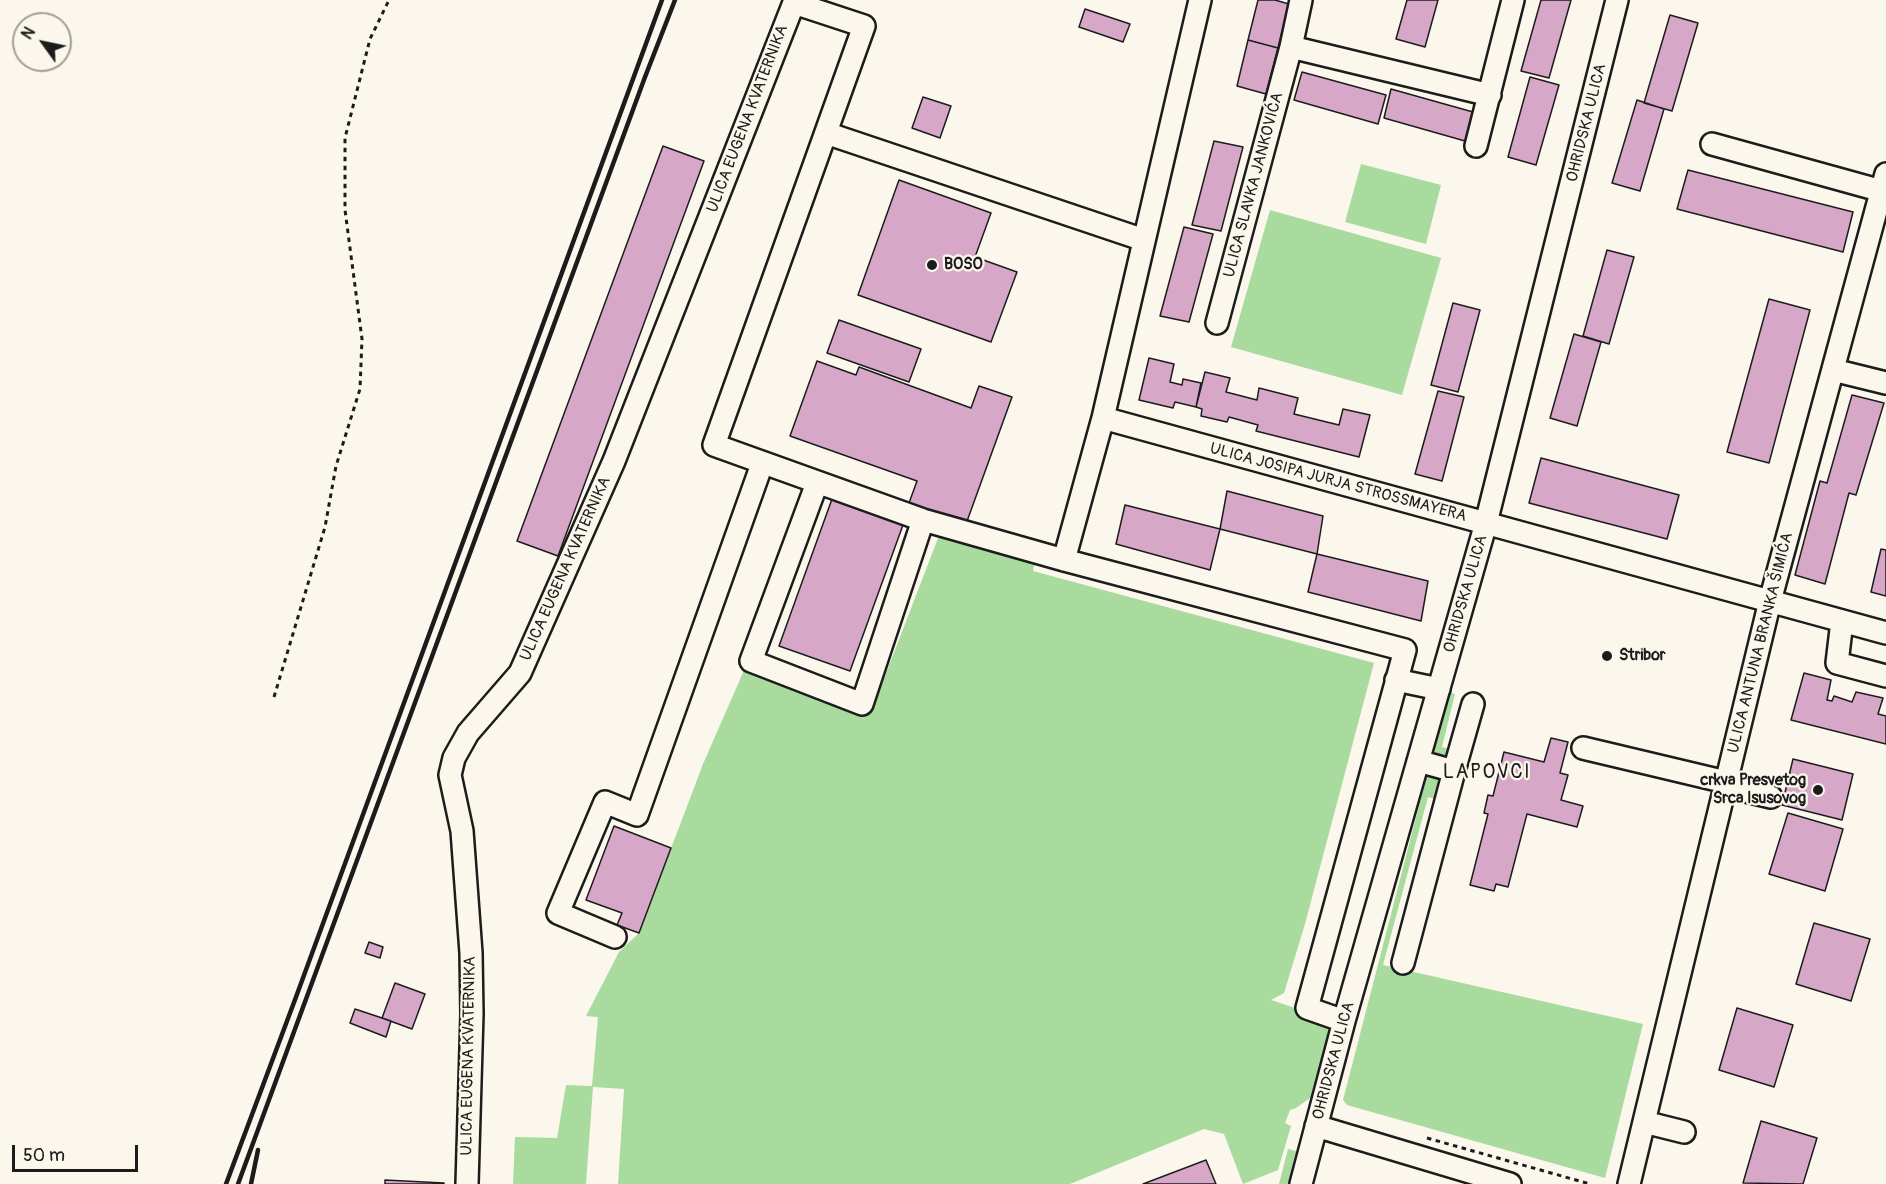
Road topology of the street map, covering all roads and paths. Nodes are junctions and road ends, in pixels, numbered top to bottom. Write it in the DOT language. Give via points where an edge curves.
graph roads {
  1 [pos="389,0"];
  2 [pos="1200,0"];
  3 [pos="1301,0"];
  4 [pos="1513,0"];
  5 [pos="1617,0"];
  6 [pos="794,2"];
  7 [pos="1291,47"];
  8 [pos="1490,94"];
  9 [pos="826,133"];
  10 [pos="1712,144"];
  11 [pos="1476,146"];
  12 [pos="1884,183"];
  13 [pos="1144,240"];
  14 [pos="1217,323"];
  15 [pos="1833,370"];
  16 [pos="1886,383"];
  17 [pos="1103,418"];
  18 [pos="762,464"];
  19 [pos="817,483"];
  20 [pos="923,520"];
  21 [pos="1486,523"];
  22 [pos="1064,560"];
  23 [pos="1770,601"];
  24 [pos="1842,621"];
  25 [pos="1886,633"];
  26 [pos="1886,676"];
  27 [pos="1396,680"];
  28 [pos="1439,689"];
  29 [pos="274,697"];
  30 [pos="1473,704"];
  31 [pos="1583,748"];
  32 [pos="1418,761"];
  33 [pos="1454,771"];
  34 [pos="1726,784"];
  35 [pos="1771,797"];
  36 [pos="615,937"];
  37 [pos="1403,963"];
  38 [pos="1344,1021"];
  39 [pos="1644,1122"];
  40 [pos="1316,1126"];
  41 [pos="1684,1132"];
  42 [pos="1420,1136"];
  43 [pos="467,1184"];
  44 [pos="1301,1184"];
  45 [pos="1510,1184"];
  46 [pos="1590,1184"];
  47 [pos="1629,1184"];
  1 -- 29 [label="path" via="370,39 345,138 345,210 362,339 360,389 336,466 325,527"];
  2 -- 13 [label="street"];
  3 -- 7 [label="street, ULICA SLAVKA JANKOVIĆA"];
  4 -- 8 [label="street"];
  5 -- 21 [label="street, OHRIDSKA ULICA"];
  6 -- 9 [label="street" via="864,26"];
  6 -- 43 [label="street, ULICA EUGENA KVATERNIKA" via="614,461 520,673 468,733 454,758 450,775 462,831 471,954"];
  7 -- 8 [label="street"];
  7 -- 14 [label="street, ULICA SLAVKA JANKOVIĆA"];
  8 -- 11 [label="street"];
  9 -- 13 [label="street"];
  9 -- 18 [label="street" via="714,445"];
  10 -- 12 [label="street"];
  12 -- 15 [label="street, ULICA ANTUNA BRANKA ŠIMIĆA"];
  13 -- 17 [label="street"];
  15 -- 16 [label="street"];
  15 -- 23 [label="street, ULICA ANTUNA BRANKA ŠIMIĆA"];
  17 -- 21 [label="street, ULICA JOSIPA JURJA STROSSMAYERA"];
  17 -- 22 [label="street"];
  18 -- 19 [label="street"];
  18 -- 36 [label="street" via="637,815 605,802 558,913"];
  19 -- 20 [label="street"];
  19 -- 20 [label="street" via="751,661 862,704"];
  20 -- 22 [label="street"];
  21 -- 23 [label="street, ULICA JOSIPA JURJA STROSSMAYERA"];
  21 -- 28 [label="street, OHRIDSKA ULICA"];
  22 -- 27 [label="street" via="1405,650"];
  23 -- 24 [label="street, ULICA JOSIPA JURJA STROSSMAYERA"];
  23 -- 34 [label="street, ULICA ANTUNA BRANKA ŠIMIĆA"];
  24 -- 25 [label="street, ULICA JOSIPA JURJA STROSSMAYERA"];
  24 -- 26 [label="street" via="1837,663"];
  27 -- 28 [label="street"];
  27 -- 38 [label="street" via="1307,1008"];
  28 -- 32 [label="street, OHRIDSKA ULICA"];
  30 -- 33 [label="street"];
  31 -- 34 [label="street"];
  32 -- 33 [label="street"];
  32 -- 38 [label="street, OHRIDSKA ULICA"];
  33 -- 37 [label="street"];
  34 -- 35 [label="street"];
  34 -- 39 [label="street, ULICA ANTUNA BRANKA ŠIMIĆA"];
  38 -- 40 [label="street, OHRIDSKA ULICA"];
  39 -- 41 [label="street"];
  39 -- 47 [label="street, ULICA ANTUNA BRANKA ŠIMIĆA"];
  40 -- 44 [label="street, OHRIDSKA ULICA"];
  40 -- 45 [label="street"];
  42 -- 46 [label="path"];
}
